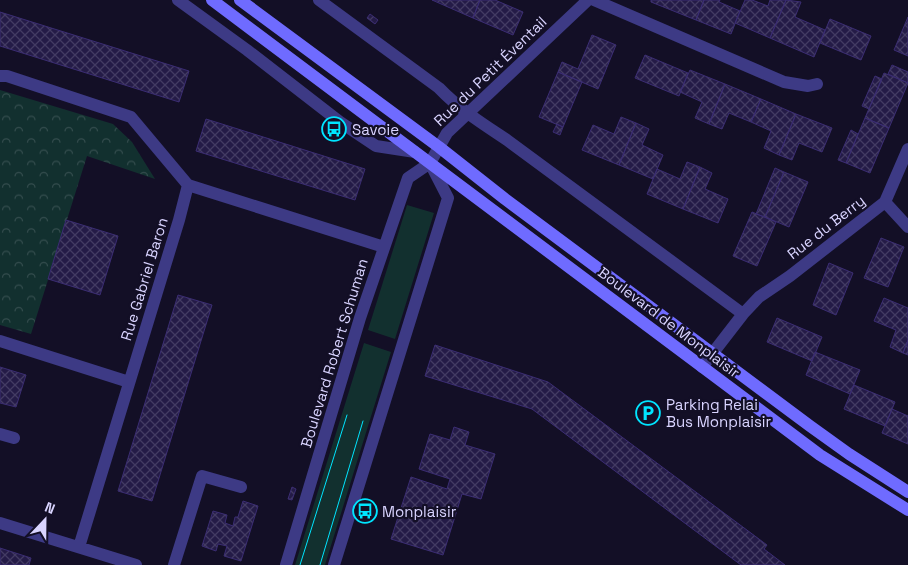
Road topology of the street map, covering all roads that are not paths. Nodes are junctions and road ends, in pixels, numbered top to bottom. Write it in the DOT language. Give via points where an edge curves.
graph roads {
  1 [pos="178,0"];
  2 [pos="212,0"];
  3 [pos="240,0"];
  4 [pos="588,0"];
  5 [pos="594,0"];
  6 [pos="326,2"];
  7 [pos="0,76"];
  8 [pos="817,84"];
  9 [pos="468,113"];
  10 [pos="439,147"];
  11 [pos="908,149"];
  12 [pos="415,152"];
  13 [pos="430,163"];
  14 [pos="188,185"];
  15 [pos="885,202"];
  16 [pos="908,227"];
  17 [pos="384,247"];
  18 [pos="743,314"];
  19 [pos="0,341"];
  20 [pos="712,353"];
  21 [pos="702,367"];
  22 [pos="128,382"];
  23 [pos="0,434"];
  24 [pos="14,438"];
  25 [pos="241,487"];
  26 [pos="908,492"];
  27 [pos="908,510"];
  28 [pos="0,523"];
  29 [pos="78,547"];
  30 [pos="136,565"];
  31 [pos="174,565"];
  32 [pos="286,565"];
  33 [pos="334,565"];
  1 -- 12 [label="street, Boulevard de Monplaisir" via="376,146"];
  2 -- 12 [label="main road, Boulevard de Monplaisir"];
  3 -- 10 [label="main road, Boulevard de Monplaisir"];
  4 -- 9 [label="street, Rue du Petit Éventail"];
  5 -- 8 [label="street" via="784,82 808,86"];
  6 -- 9 [label="street"];
  7 -- 14 [label="street" via="131,117"];
  9 -- 10 [label="street, Rue du Petit Éventail"];
  9 -- 18 [label="street"];
  10 -- 13 [label="street, Boulevard Robert Schuman"];
  10 -- 20 [label="main road, Boulevard de Monplaisir"];
  11 -- 15 [label="street, Rue du Berry"];
  12 -- 13 [label="main road, Boulevard de Monplaisir"];
  13 -- 17 [label="street, Boulevard Robert Schuman" via="408,178"];
  13 -- 21 [label="main road, Boulevard de Monplaisir"];
  13 -- 33 [label="street" via="448,198"];
  14 -- 17 [label="street"];
  14 -- 22 [label="street, Rue Gabriel Baron"];
  15 -- 16 [label="street"];
  15 -- 18 [label="street, Rue du Berry" via="760,297"];
  17 -- 32 [label="street, Boulevard Robert Schuman"];
  18 -- 20 [label="street, Boulevard de Monplaisir"];
  19 -- 22 [label="street"];
  20 -- 21 [label="street"];
  20 -- 26 [label="main road, Boulevard de Monplaisir" via="849,454"];
  21 -- 27 [label="main road, Boulevard de Monplaisir" via="820,455"];
  22 -- 29 [label="street, Rue Gabriel Baron"];
  23 -- 24 [label="street"];
  25 -- 31 [label="street" via="202,476"];
  28 -- 29 [label="street"];
  29 -- 30 [label="street"];
}
